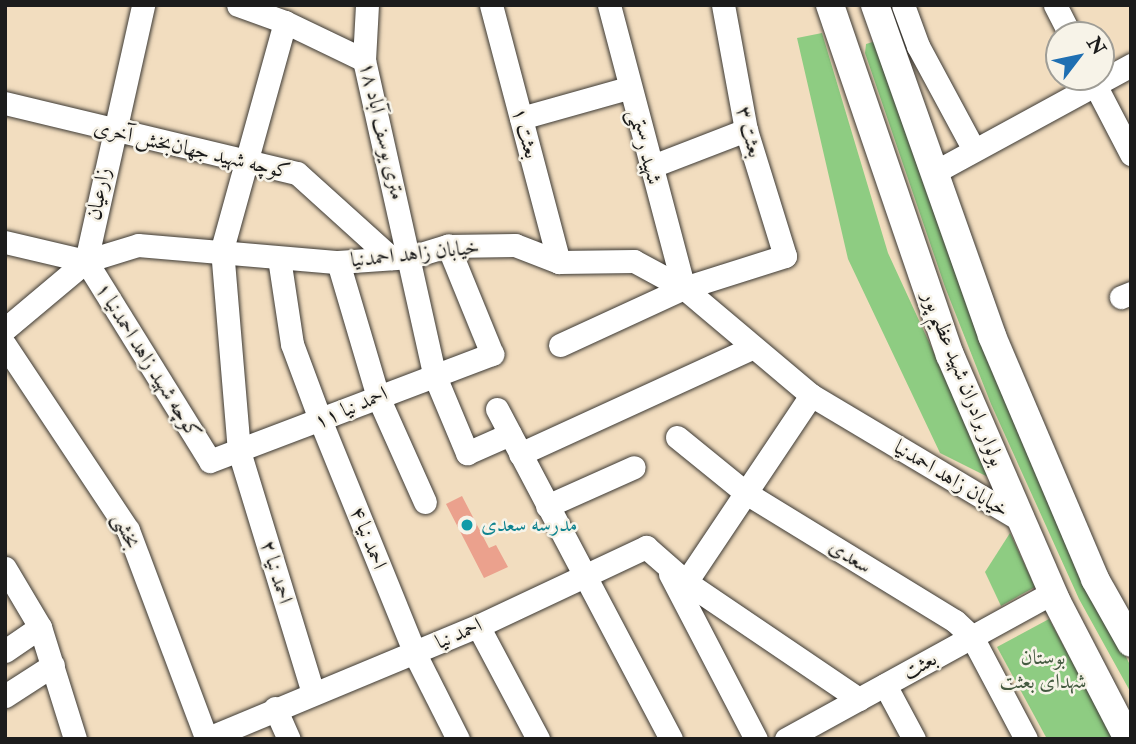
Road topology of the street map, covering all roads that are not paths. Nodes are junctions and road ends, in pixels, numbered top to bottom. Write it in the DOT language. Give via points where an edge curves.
graph roads {
  1 [pos="142,5"];
  2 [pos="238,5"];
  3 [pos="367,5"];
  4 [pos="491,5"];
  5 [pos="609,5"];
  6 [pos="723,5"];
  7 [pos="830,5"];
  8 [pos="875,5"];
  9 [pos="903,5"];
  10 [pos="1055,5"];
  11 [pos="1063,21"];
  12 [pos="285,22"];
  13 [pos="364,60"];
  14 [pos="628,88"];
  15 [pos="1073,91"];
  16 [pos="1098,91"];
  17 [pos="5,103"];
  18 [pos="521,118"];
  19 [pos="746,130"];
  20 [pos="111,132"];
  21 [pos="974,150"];
  22 [pos="1131,154"];
  23 [pos="246,160"];
  24 [pos="650,167"];
  25 [pos="933,173"];
  26 [pos="5,242"];
  27 [pos="448,246"];
  28 [pos="222,249"];
  29 [pos="401,257"];
  30 [pos="279,258"];
  31 [pos="86,261"];
  32 [pos="338,262"];
  33 [pos="559,262"];
  34 [pos="684,288"];
  35 [pos="5,329"];
  36 [pos="5,345"];
  37 [pos="560,345"];
  38 [pos="751,348"];
  39 [pos="434,374"];
  40 [pos="811,396"];
  41 [pos="378,397"];
  42 [pos="497,410"];
  43 [pos="321,422"];
  44 [pos="677,437"];
  45 [pos="515,444"];
  46 [pos="239,451"];
  47 [pos="210,461"];
  48 [pos="635,467"];
  49 [pos="746,493"];
  50 [pos="425,502"];
  51 [pos="547,506"];
  52 [pos="1022,521"];
  53 [pos="665,564"];
  54 [pos="6,569"];
  55 [pos="583,578"];
  56 [pos="686,582"];
  57 [pos="1053,592"];
  58 [pos="478,626"];
  59 [pos="40,627"];
  60 [pos="972,637"];
  61 [pos="1131,643"];
  62 [pos="5,651"];
  63 [pos="415,653"];
  64 [pos="53,665"];
  65 [pos="885,685"];
  66 [pos="313,693"];
  67 [pos="5,696"];
  68 [pos="859,699"];
  69 [pos="275,708"];
  70 [pos="1127,727"];
  71 [pos="794,737"];
  72 [pos="75,739"];
  73 [pos="206,739"];
  74 [pos="289,739"];
  75 [pos="458,739"];
  76 [pos="538,739"];
  77 [pos="671,739"];
  78 [pos="756,739"];
  79 [pos="914,739"];
  80 [pos="1026,739"];
  1 -- 20 [label="street, زارعیان"];
  2 -- 12 [label="street"];
  3 -- 13 [label="street, ۱۸ متری یوسف آباد"];
  4 -- 18 [label="street, بعثت ۱"];
  5 -- 14 [label="street, شهید رستمی"];
  6 -- 19 [label="street, بعثت ۳"];
  7 -- 52 [label="main road, بولوار برادران شهید عظیم‌ پور" via="950,355"];
  8 -- 25 [label="main road, بولوار برادران شهید عظیم‌ پور"];
  9 -- 21 [label="street" via="918,46"];
  10 -- 11 [label="street"];
  12 -- 13 [label="street"];
  12 -- 23 [label="street, احمد نیا ۲"];
  13 -- 29 [label="street, ۱۸ متری یوسف آباد"];
  14 -- 18 [label="street"];
  14 -- 24 [label="street, شهید رستمی"];
  15 -- 21 [label="street"];
  16 -- 22 [label="street"];
  17 -- 20 [label="street, کوچه شهید جهان‌بخش آخری"];
  18 -- 33 [label="street, بعثت ۱"];
  19 -- 24 [label="street"];
  19 -- 34 [label="street, بعثت ۳" via="785,256"];
  20 -- 23 [label="street, کوچه شهید جهان‌بخش آخری"];
  20 -- 31 [label="street, زارعیان"];
  21 -- 25 [label="street"];
  23 -- 28 [label="street, احمد نیا ۲"];
  23 -- 29 [label="street, کوچه شهید جهان‌بخش آخری" via="297,173"];
  24 -- 34 [label="street, شهید رستمی"];
  25 -- 61 [label="main road, بولوار برادران شهید عظیم‌ پور" via="1040,451 1095,579"];
  26 -- 31 [label="street"];
  27 -- 29 [label="street, خیابان زاهد احمدنیا"];
  27 -- 33 [label="street, خیابان زاهد احمدنیا" via="515,245"];
  27 -- 39 [label="street, احمد نیا ۱۱" via="492,354"];
  28 -- 30 [label="street, خیابان زاهد احمدنیا"];
  28 -- 31 [label="street, خیابان زاهد احمدنیا" via="138,245"];
  28 -- 46 [label="street, احمد نیا ۲"];
  29 -- 32 [label="street, خیابان زاهد احمدنیا"];
  29 -- 39 [label="street, ۱۸ متری یوسف آباد"];
  30 -- 32 [label="street, خیابان زاهد احمدنیا"];
  30 -- 43 [label="street, احمد نیا ۴" via="292,344"];
  31 -- 35 [label="street, خیابان زاهد احمدنیا"];
  31 -- 47 [label="street, کوچه شهید زاهد احمدنیا ۱"];
  32 -- 41 [label="street"];
  33 -- 34 [label="street, خیابان زاهد احمدنیا" via="634,261"];
  34 -- 37 [label="street"];
  34 -- 38 [label="street, خیابان زاهد احمدنیا"];
  36 -- 73 [label="street, بخشی" via="128,530"];
  38 -- 40 [label="street, خیابان زاهد احمدنیا"];
  38 -- 45 [label="street"];
  39 -- 41 [label="street, احمد نیا ۱۱"];
  39 -- 45 [label="street, ۱۸ متری یوسف آباد" via="467,453"];
  40 -- 49 [label="street"];
  40 -- 52 [label="street, خیابان زاهد احمدنیا"];
  41 -- 43 [label="street, احمد نیا ۱۱"];
  41 -- 50 [label="street"];
  42 -- 45 [label="street"];
  43 -- 46 [label="street, احمد نیا ۱۱"];
  43 -- 63 [label="street, احمد نیا ۴"];
  44 -- 49 [label="street, سعدی"];
  45 -- 51 [label="street"];
  46 -- 47 [label="street, احمد نیا ۱۱"];
  46 -- 66 [label="street, احمد نیا ۲"];
  48 -- 51 [label="street"];
  49 -- 56 [label="street"];
  49 -- 60 [label="street, سعدی" via="955,621"];
  51 -- 55 [label="street"];
  52 -- 57 [label="main road, بولوار برادران شهید عظیم‌ پور"];
  53 -- 55 [label="street, احمد نیا" via="646,547"];
  53 -- 56 [label="street"];
  53 -- 78 [label="street"];
  54 -- 59 [label="street"];
  55 -- 58 [label="street, احمد نیا"];
  55 -- 77 [label="street"];
  56 -- 68 [label="street"];
  57 -- 60 [label="street, بعثت"];
  57 -- 70 [label="main road, بولوار برادران شهید عظیم‌ پور"];
  58 -- 63 [label="street, احمد نیا"];
  58 -- 76 [label="street"];
  59 -- 62 [label="street"];
  59 -- 64 [label="street"];
  60 -- 65 [label="street, بعثت"];
  60 -- 80 [label="street, سعدی"];
  63 -- 66 [label="street, احمد نیا"];
  63 -- 75 [label="street, احمد نیا ۴"];
  64 -- 67 [label="street"];
  64 -- 72 [label="street"];
  65 -- 68 [label="street, بعثت"];
  65 -- 79 [label="street"];
  66 -- 69 [label="street, احمد نیا"];
  68 -- 71 [label="street, بعثت"];
  69 -- 73 [label="street, احمد نیا"];
  69 -- 74 [label="street"];
}
